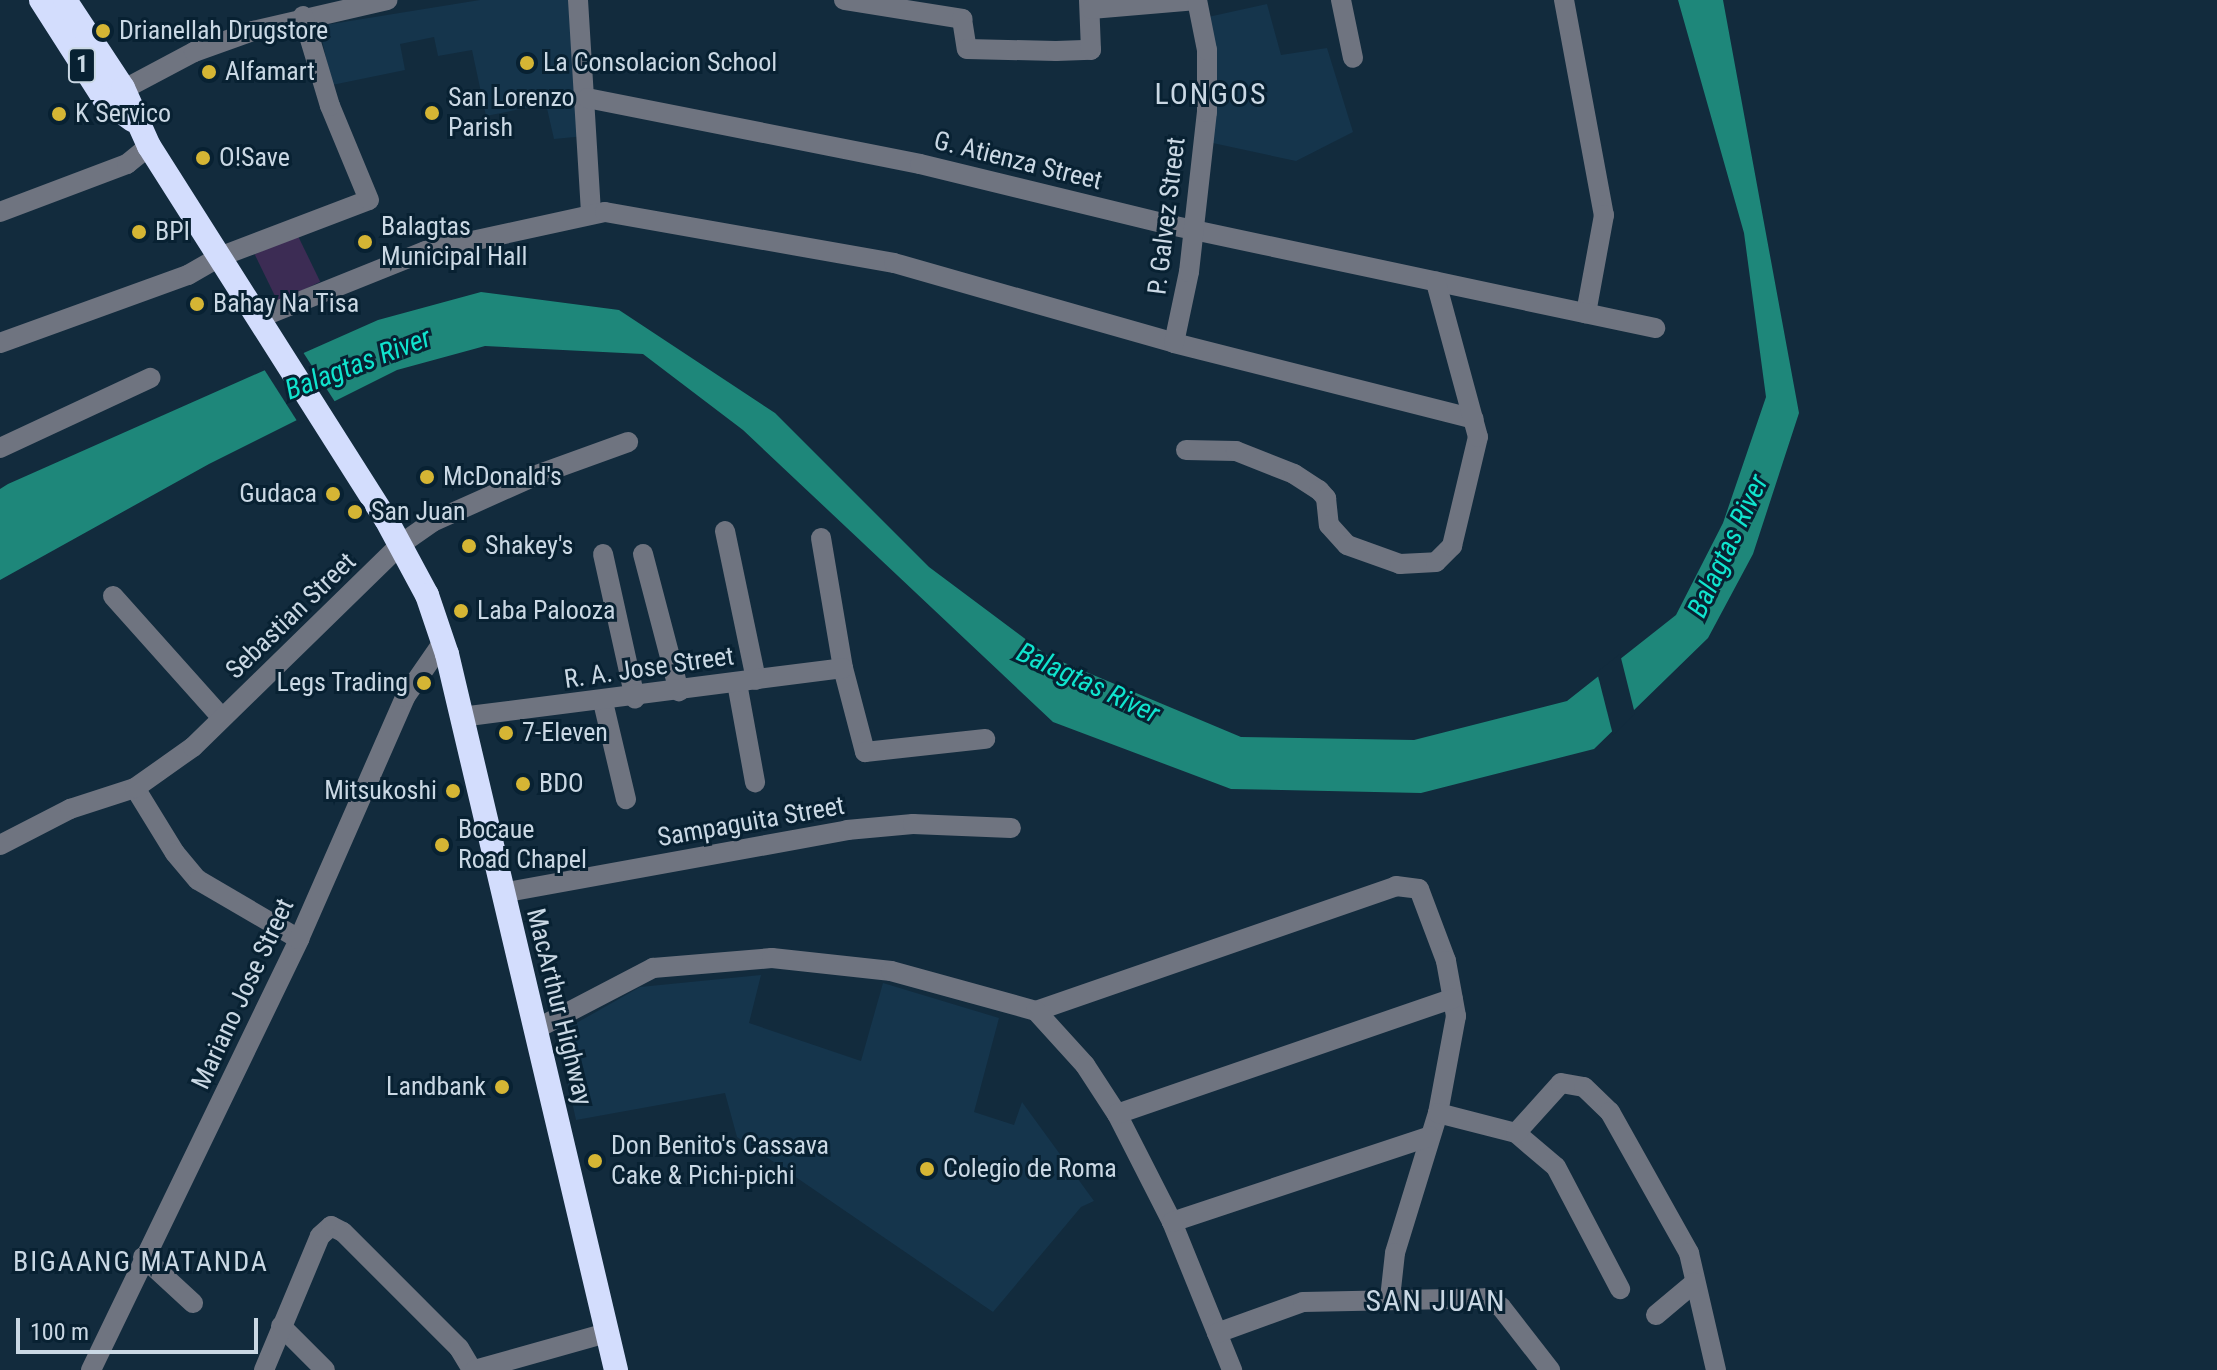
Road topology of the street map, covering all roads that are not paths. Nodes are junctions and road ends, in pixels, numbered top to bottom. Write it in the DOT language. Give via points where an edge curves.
graph roads {
  1 [pos="41,0"];
  2 [pos="65,0"];
  3 [pos="387,0"];
  4 [pos="578,0"];
  5 [pos="844,0"];
  6 [pos="1197,0"];
  7 [pos="1341,0"];
  8 [pos="1564,0"];
  9 [pos="1090,4"];
  10 [pos="303,16"];
  11 [pos="1353,58"];
  12 [pos="114,94"];
  13 [pos="587,98"];
  14 [pos="149,146"];
  15 [pos="0,212"];
  16 [pos="591,213"];
  17 [pos="1195,229"];
  18 [pos="219,257"];
  19 [pos="1436,282"];
  20 [pos="1586,313"];
  21 [pos="264,326"];
  22 [pos="1655,328"];
  23 [pos="0,343"];
  24 [pos="1174,343"];
  25 [pos="150,378"];
  26 [pos="1474,419"];
  27 [pos="628,442"];
  28 [pos="0,448"];
  29 [pos="1186,450"];
  30 [pos="725,531"];
  31 [pos="821,538"];
  32 [pos="401,544"];
  33 [pos="603,554"];
  34 [pos="643,554"];
  35 [pos="113,596"];
  36 [pos="443,642"];
  37 [pos="843,668"];
  38 [pos="746,681"];
  39 [pos="679,691"];
  40 [pos="635,698"];
  41 [pos="603,702"];
  42 [pos="221,717"];
  43 [pos="461,717"];
  44 [pos="985,739"];
  45 [pos="755,782"];
  46 [pos="135,788"];
  47 [pos="626,799"];
  48 [pos="1011,828"];
  49 [pos="0,845"];
  50 [pos="502,893"];
  51 [pos="299,939"];
  52 [pos="1453,998"];
  53 [pos="1036,1011"];
  54 [pos="538,1028"];
  55 [pos="1438,1113"];
  56 [pos="1117,1114"];
  57 [pos="1516,1133"];
  58 [pos="1430,1136"];
  59 [pos="1172,1222"];
  60 [pos="143,1257"];
  61 [pos="1694,1283"];
  62 [pos="1620,1289"];
  63 [pos="1390,1298"];
  64 [pos="193,1303"];
  65 [pos="1656,1315"];
  66 [pos="281,1326"];
  67 [pos="607,1333"];
  68 [pos="1217,1333"];
  69 [pos="91,1370"];
  70 [pos="264,1370"];
  71 [pos="325,1370"];
  72 [pos="473,1370"];
  73 [pos="616,1370"];
  74 [pos="1232,1370"];
  75 [pos="1550,1370"];
  76 [pos="1716,1370"];
  1 -- 12 [label="highway, MacArthur Highway / 1"];
  2 -- 12 [label="highway, MacArthur Highway / 1"];
  3 -- 10 [label="street"];
  4 -- 13 [label="street"];
  5 -- 9 [label="street" via="962,19 967,49 1091,50"];
  6 -- 9 [label="street"];
  6 -- 17 [label="street, P. Galvez Street" via="1207,50 1207,112"];
  7 -- 11 [label="street"];
  8 -- 20 [label="street" via="1604,215"];
  10 -- 12 [label="street" via="194,52"];
  10 -- 18 [label="street" via="330,106 369,200"];
  12 -- 14 [label="highway, MacArthur Highway / 1"];
  13 -- 16 [label="street"];
  13 -- 17 [label="street, G. Atienza Street" via="920,164"];
  14 -- 15 [label="street" via="127,164"];
  14 -- 18 [label="highway, MacArthur Highway / 1"];
  16 -- 21 [label="street" via="426,251"];
  16 -- 24 [label="street" via="882,260"];
  17 -- 19 [label="street, G. Atienza Street"];
  17 -- 24 [label="street, P. Galvez Street"];
  18 -- 21 [label="highway, MacArthur Highway / 1"];
  18 -- 23 [label="street" via="188,275"];
  19 -- 20 [label="street, G. Atienza Street"];
  19 -- 26 [label="street"];
  20 -- 22 [label="street, G. Atienza Street"];
  21 -- 32 [label="highway, MacArthur Highway / 1"];
  24 -- 26 [label="street"];
  25 -- 28 [label="street"];
  26 -- 29 [label="street" via="1478,455 1452,546 1436,562 1416,567 1335,536 1326,498 1294,474 1236,451"];
  27 -- 32 [label="street, Sebastian Street" via="524,480 432,522"];
  30 -- 38 [label="street"];
  31 -- 37 [label="street"];
  32 -- 36 [label="highway, MacArthur Highway / 1"];
  32 -- 42 [label="street, Sebastian Street"];
  33 -- 40 [label="street"];
  34 -- 39 [label="street"];
  35 -- 42 [label="street"];
  36 -- 43 [label="highway, MacArthur Highway / 1"];
  36 -- 51 [label="street, Mariano Jose Street" via="405,697"];
  37 -- 38 [label="street, R. A. Jose Street"];
  37 -- 44 [label="street" via="865,752"];
  38 -- 39 [label="street, R. A. Jose Street"];
  38 -- 45 [label="street"];
  39 -- 40 [label="street, R. A. Jose Street"];
  40 -- 41 [label="street, R. A. Jose Street"];
  41 -- 43 [label="street, R. A. Jose Street"];
  41 -- 47 [label="street"];
  42 -- 46 [label="street, Sebastian Street" via="193,747"];
  43 -- 50 [label="highway, MacArthur Highway / 1"];
  46 -- 49 [label="street, Sebastian Street" via="70,809"];
  46 -- 51 [label="street" via="198,880"];
  48 -- 50 [label="street, Sampaguita Street" via="923,823 847,830"];
  50 -- 54 [label="highway, MacArthur Highway / 1"];
  51 -- 60 [label="street, Mariano Jose Street"];
  52 -- 53 [label="street" via="1424,897 1403,884"];
  52 -- 55 [label="street" via="1452,1044"];
  52 -- 56 [label="street"];
  53 -- 54 [label="street" via="891,971 772,958 653,968"];
  53 -- 56 [label="street" via="1085,1065"];
  54 -- 67 [label="highway, MacArthur Highway / 1"];
  55 -- 57 [label="street"];
  55 -- 58 [label="street"];
  56 -- 59 [label="street"];
  57 -- 61 [label="street" via="1561,1083 1584,1087 1610,1112 1668,1209 1689,1253"];
  57 -- 62 [label="street" via="1556,1167"];
  58 -- 59 [label="street"];
  58 -- 63 [label="street" via="1395,1253"];
  59 -- 68 [label="street"];
  60 -- 64 [label="street"];
  60 -- 69 [label="street, Mariano Jose Street"];
  61 -- 65 [label="street"];
  61 -- 76 [label="street"];
  63 -- 68 [label="street" via="1303,1302"];
  63 -- 75 [label="street" via="1487,1298 1501,1307"];
  66 -- 70 [label="street"];
  66 -- 71 [label="street"];
  66 -- 72 [label="street" via="320,1236 331,1226 459,1348"];
  67 -- 72 [label="street"];
  67 -- 73 [label="highway, MacArthur Highway / 1"];
  68 -- 74 [label="street"];
}
